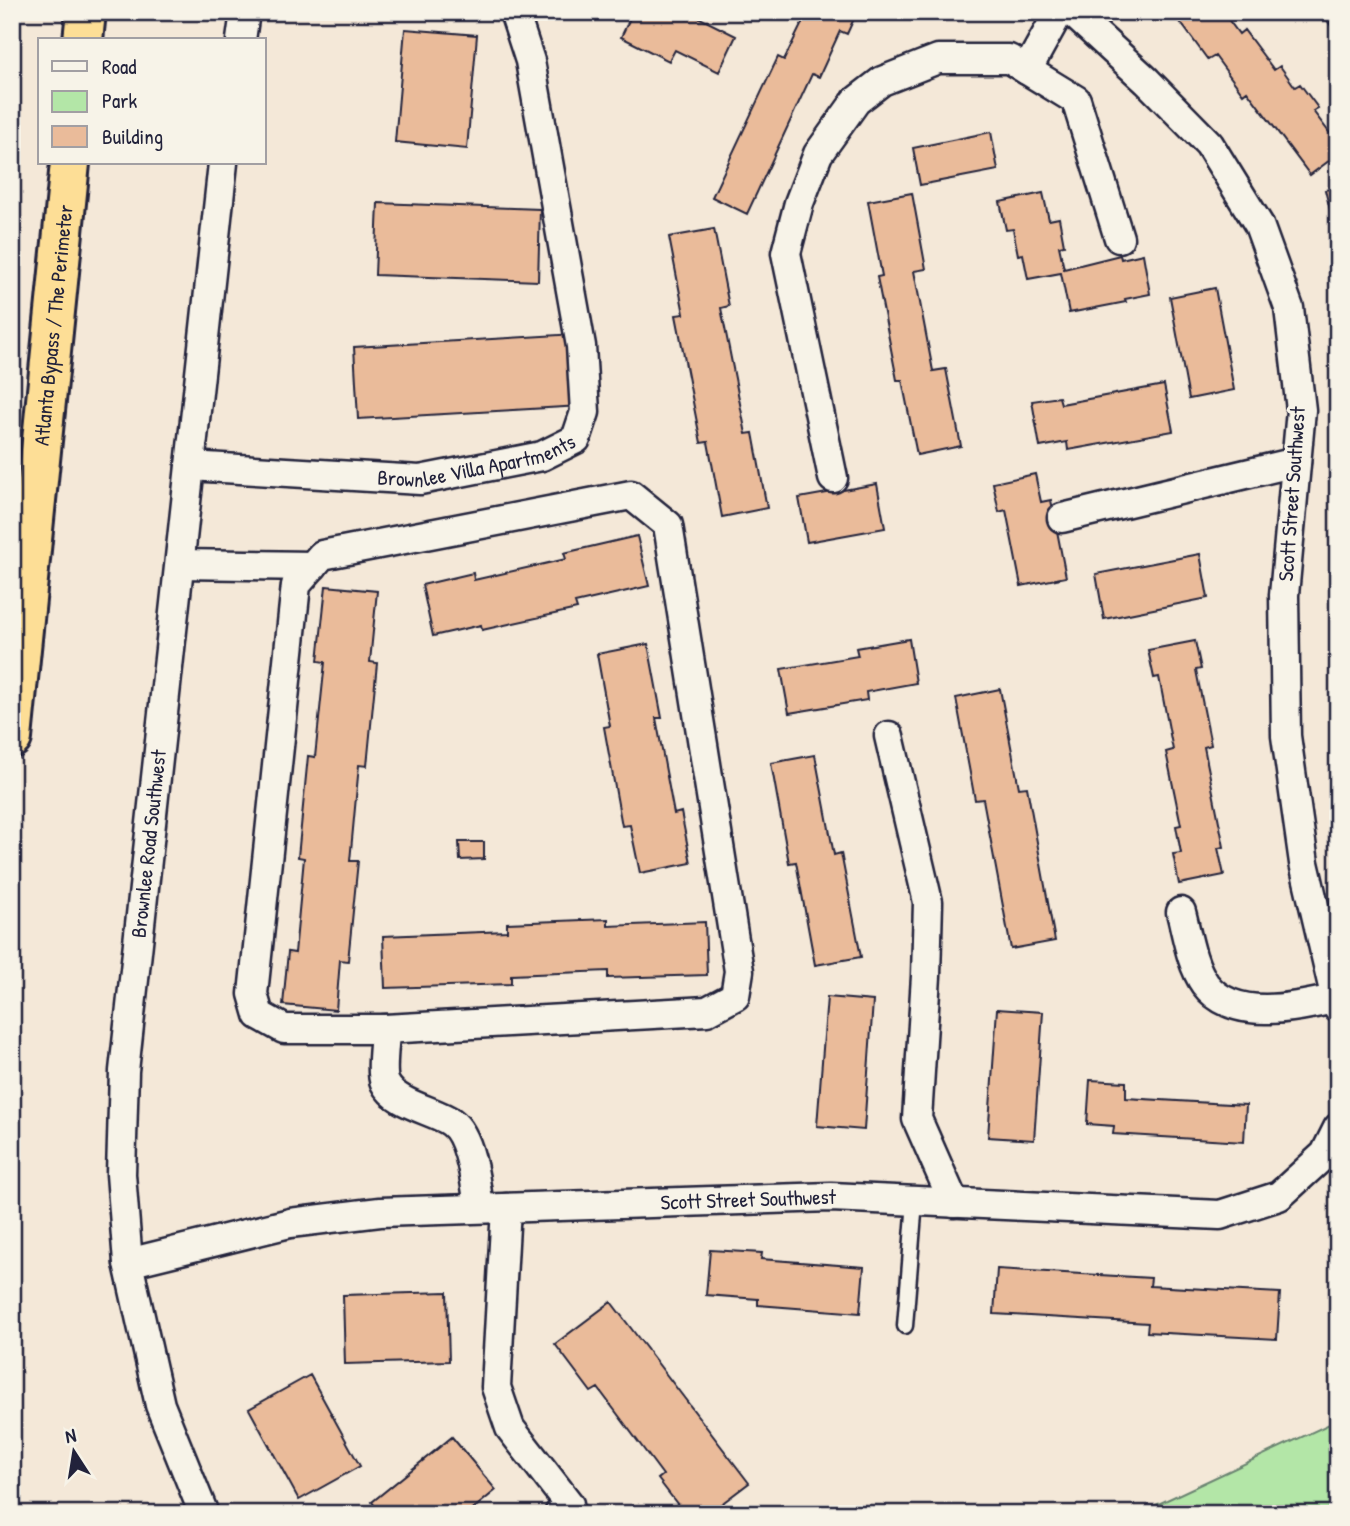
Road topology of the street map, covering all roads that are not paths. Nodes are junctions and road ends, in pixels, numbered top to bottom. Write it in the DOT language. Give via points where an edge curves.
graph roads {
  1 [pos="86,12"];
  2 [pos="245,12"];
  3 [pos="514,12"];
  4 [pos="1059,12"];
  5 [pos="1072,12"];
  6 [pos="1332,12"];
  7 [pos="1338,21"];
  8 [pos="83,38"];
  9 [pos="241,38"];
  10 [pos="1027,70"];
  11 [pos="70,164"];
  12 [pos="223,164"];
  13 [pos="1119,238"];
  14 [pos="1296,462"];
  15 [pos="190,466"];
  16 [pos="833,478"];
  17 [pos="1062,518"];
  18 [pos="180,564"];
  19 [pos="313,566"];
  20 [pos="889,736"];
  21 [pos="12,738"];
  22 [pos="1181,912"];
  23 [pos="1337,1001"];
  24 [pos="385,1029"];
  25 [pos="1338,1128"];
  26 [pos="915,1201"];
  27 [pos="954,1203"];
  28 [pos="493,1208"];
  29 [pos="128,1263"];
  30 [pos="905,1326"];
  31 [pos="204,1514"];
  32 [pos="559,1514"];
  1 -- 8 [label="highway"];
  2 -- 9 [label="street"];
  3 -- 15 [label="street, Brownlee Villa Apartments" via="530,61 581,346 585,412 576,439 542,456 420,480"];
  4 -- 10 [label="street"];
  5 -- 14 [label="street, Scott Street Southwest" via="1209,144 1259,225 1289,308 1301,410"];
  6 -- 7 [label="lane"];
  10 -- 13 [label="street" via="1076,100"];
  10 -- 16 [label="street" via="1009,59 938,59 881,81 856,102 818,154 786,253"];
  11 -- 21 [label="highway, Atlanta Bypass / The Perimeter"];
  12 -- 15 [label="street, Brownlee Road Southwest"];
  14 -- 17 [label="street"];
  14 -- 23 [label="street, Scott Street Southwest" via="1284,595 1286,736 1304,863"];
  15 -- 18 [label="street, Brownlee Road Southwest"];
  18 -- 19 [label="street"];
  18 -- 29 [label="street, Brownlee Road Southwest" via="124,1071 121,1174"];
  19 -- 24 [label="street" via="296,585 253,994 259,1015 284,1029"];
  19 -- 24 [label="street" via="322,555 631,495 668,525 739,971 735,996 707,1011"];
  20 -- 27 [label="street" via="928,902 917,1119"];
  22 -- 23 [label="street" via="1205,984 1222,998 1240,1007"];
  24 -- 28 [label="street" via="384,1080 389,1089 453,1123"];
  25 -- 27 [label="street, Scott Street Southwest" via="1325,1154 1279,1196 1220,1215"];
  26 -- 27 [label="street, Scott Street Southwest"];
  26 -- 28 [label="street, Scott Street Southwest" via="831,1197"];
  26 -- 30 [label="lane"];
  28 -- 29 [label="street, Scott Street Southwest" via="380,1212 290,1223"];
  28 -- 32 [label="street" via="496,1387 510,1428 569,1504"];
  29 -- 31 [label="street, Brownlee Road Southwest" via="160,1405"];
}
